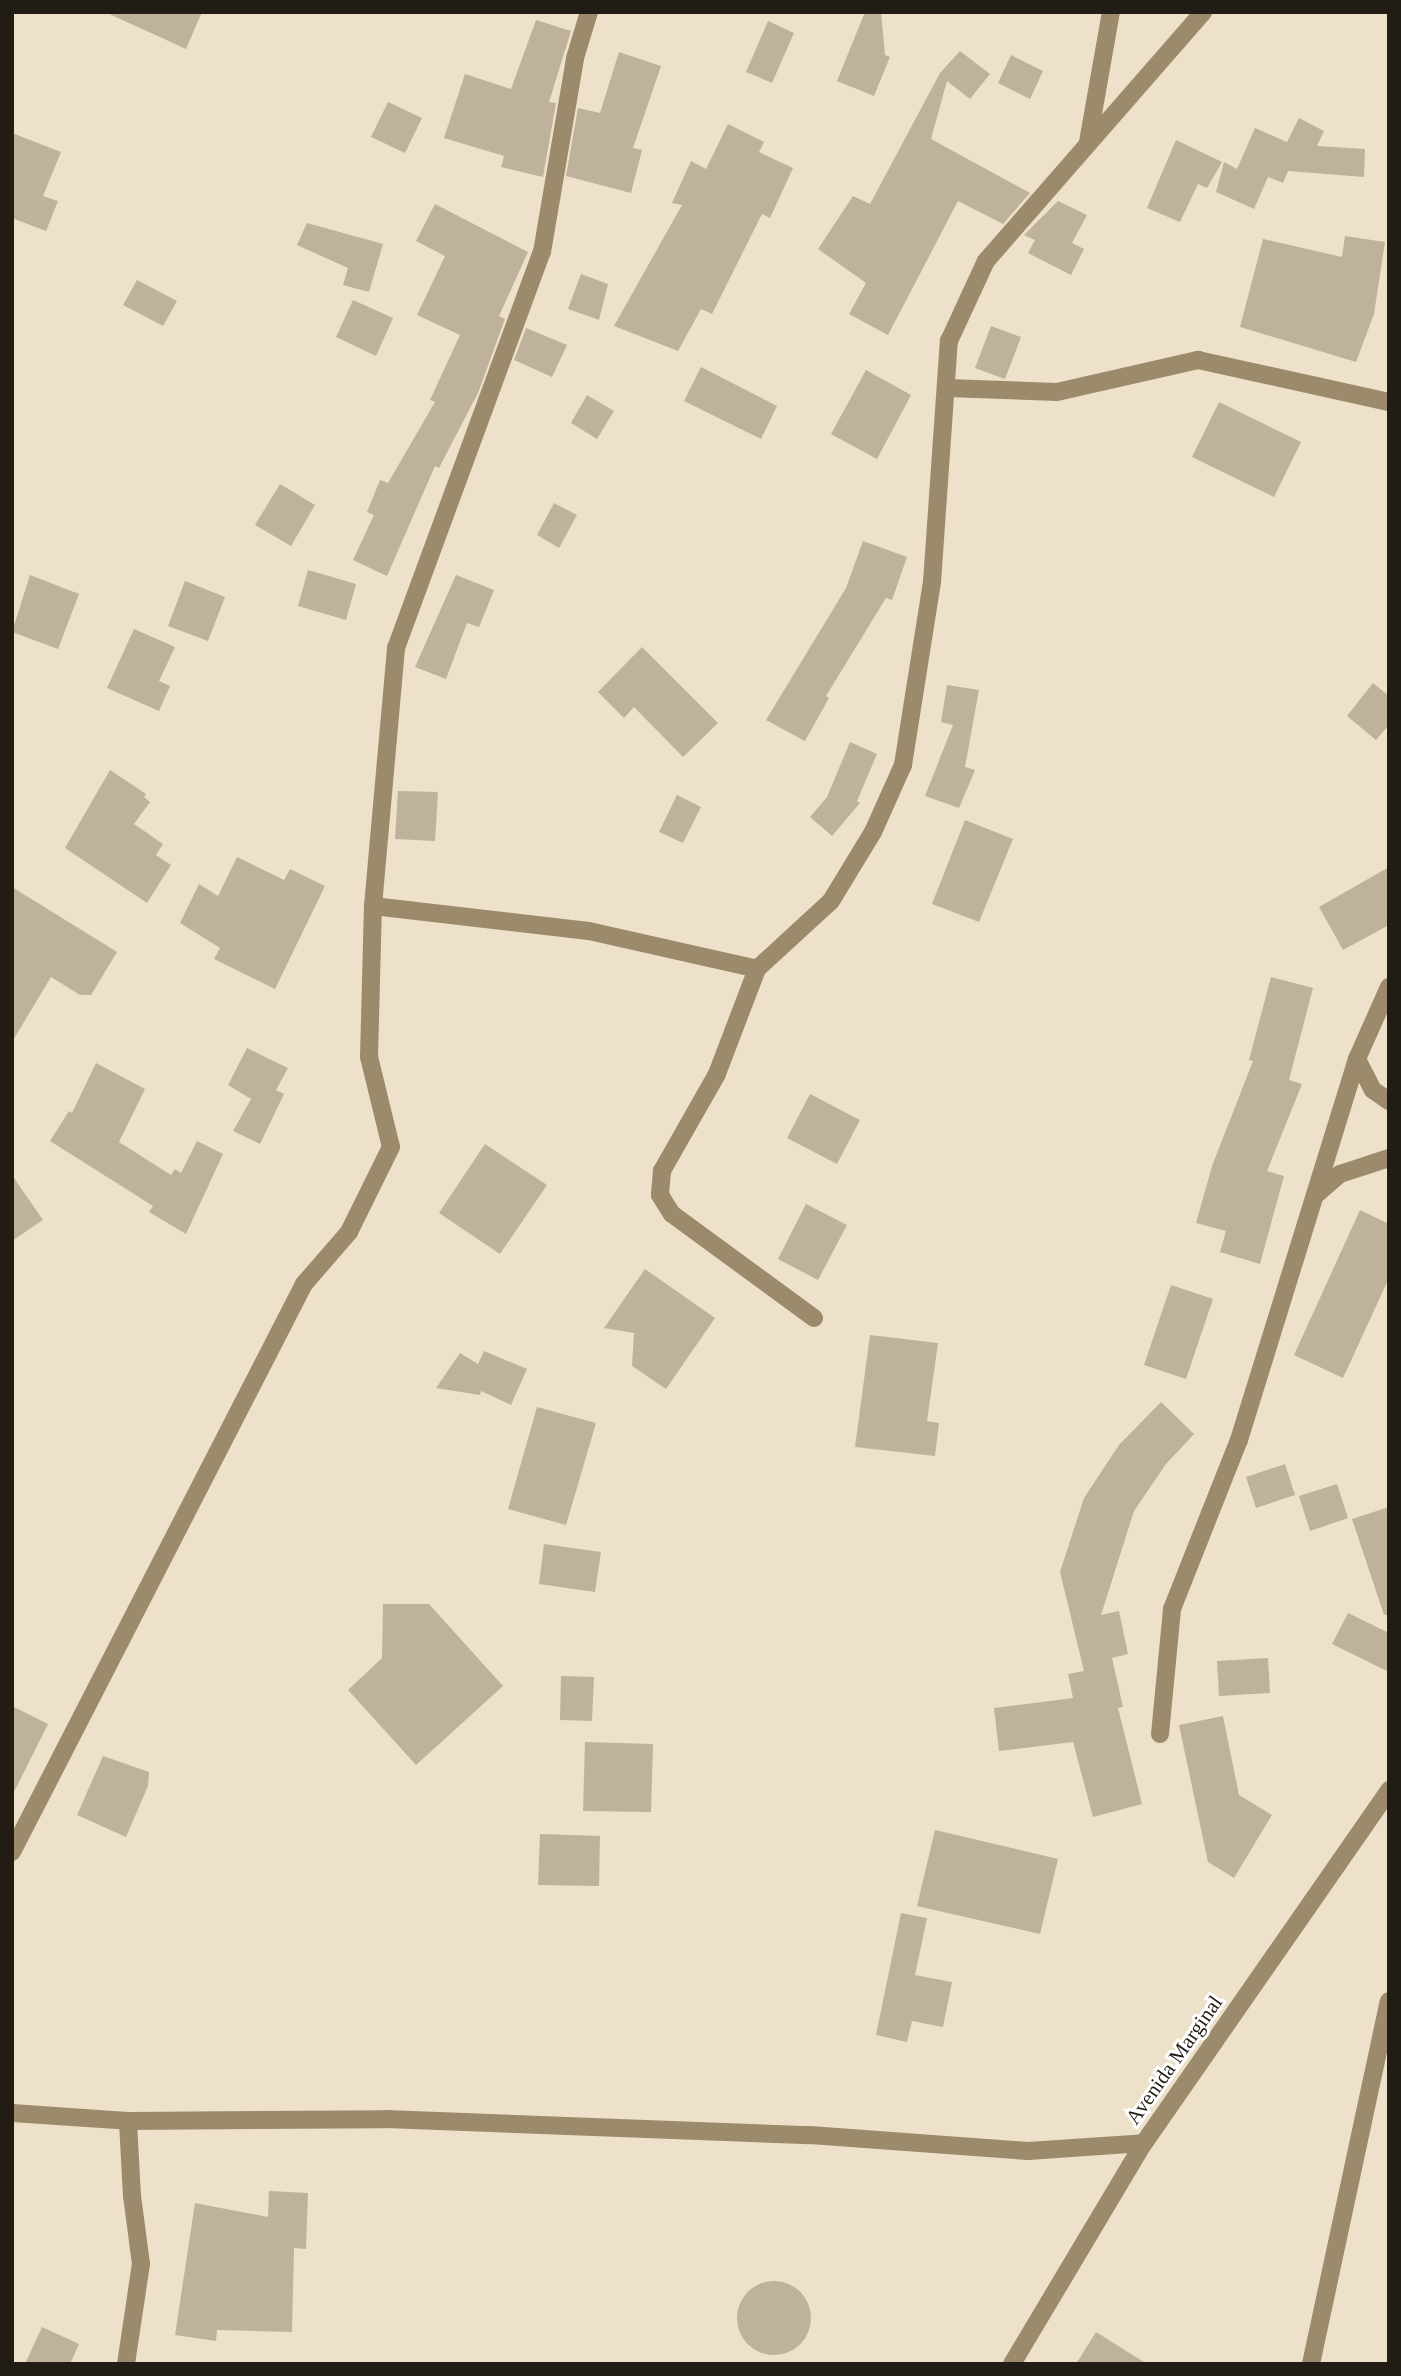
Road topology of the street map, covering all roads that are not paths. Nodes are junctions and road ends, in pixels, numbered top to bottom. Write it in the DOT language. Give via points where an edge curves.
graph roads {
  1 [pos="589,12"];
  2 [pos="1111,12"];
  3 [pos="1203,12"];
  4 [pos="1088,142"];
  5 [pos="947,388"];
  6 [pos="1389,402"];
  7 [pos="373,906"];
  8 [pos="757,970"];
  9 [pos="1389,988"];
  10 [pos="1357,1059"];
  11 [pos="1389,1101"];
  12 [pos="1389,1158"];
  13 [pos="1317,1193"];
  14 [pos="814,1318"];
  15 [pos="1160,1734"];
  16 [pos="1389,1790"];
  17 [pos="12,1852"];
  18 [pos="1389,2001"];
  19 [pos="12,2113"];
  20 [pos="128,2121"];
  21 [pos="1144,2143"];
  22 [pos="126,2364"];
  23 [pos="1012,2364"];
  24 [pos="1311,2364"];
  1 -- 7 [label="street" via="575,58 542,252 396,648"];
  2 -- 4 [label="street"];
  3 -- 4 [label="street"];
  4 -- 5 [label="street" via="986,261 949,341"];
  5 -- 6 [label="street" via="1057,393 1198,360"];
  5 -- 8 [label="street" via="932,582 903,765 873,832 831,901"];
  7 -- 8 [label="street" via="589,932"];
  7 -- 17 [label="street" via="369,1057 391,1147 349,1232 304,1284"];
  8 -- 14 [label="street" via="717,1074 662,1171 660,1195 672,1214"];
  9 -- 10 [label="street"];
  10 -- 11 [label="street" via="1373,1090"];
  10 -- 13 [label="street"];
  12 -- 13 [label="street" via="1340,1174"];
  13 -- 15 [label="street" via="1239,1440 1172,1609"];
  16 -- 21 [label="street, Avenida Marginal"];
  18 -- 24 [label="street"];
  19 -- 20 [label="street"];
  20 -- 21 [label="street" via="386,2119 810,2136 1028,2151"];
  20 -- 22 [label="street" via="141,2264"];
  21 -- 23 [label="street, Avenida Marginal"];
}
